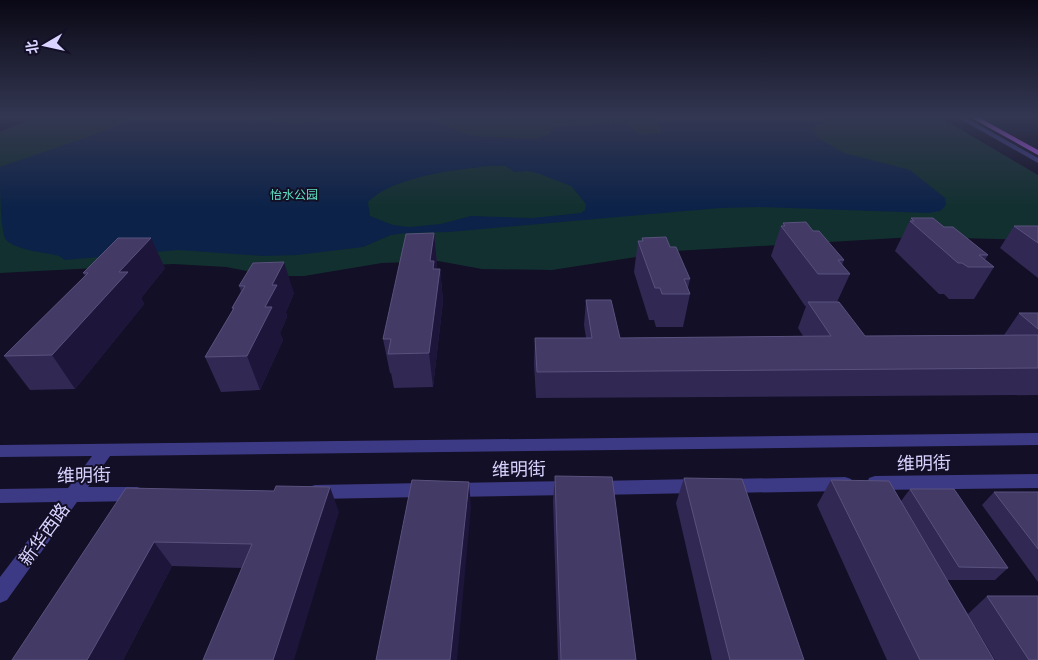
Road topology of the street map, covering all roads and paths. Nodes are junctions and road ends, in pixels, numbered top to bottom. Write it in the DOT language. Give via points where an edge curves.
graph roads {
  1 [pos="1013,147"];
  2 [pos="1027,147"];
  3 [pos="1038,153"];
  4 [pos="1038,161"];
  5 [pos="1038,439"];
  6 [pos="106,450"];
  7 [pos="0,452"];
  8 [pos="1038,481"];
  9 [pos="302,492"];
  10 [pos="152,494"];
  11 [pos="72,495"];
  12 [pos="0,496"];
  13 [pos="0,593"];
  1 -- 4 [label="street"];
  2 -- 3 [label="main road"];
  5 -- 6 [label="street, 维明街"];
  6 -- 7 [label="street, 维明街"];
  6 -- 11 [label="street, 新华西路"];
  8 -- 9 [label="street, 维明街"];
  10 -- 11 [label="street, 维明街"];
  11 -- 12 [label="street, 维明街"];
  11 -- 13 [label="street, 新华西路"];
}
